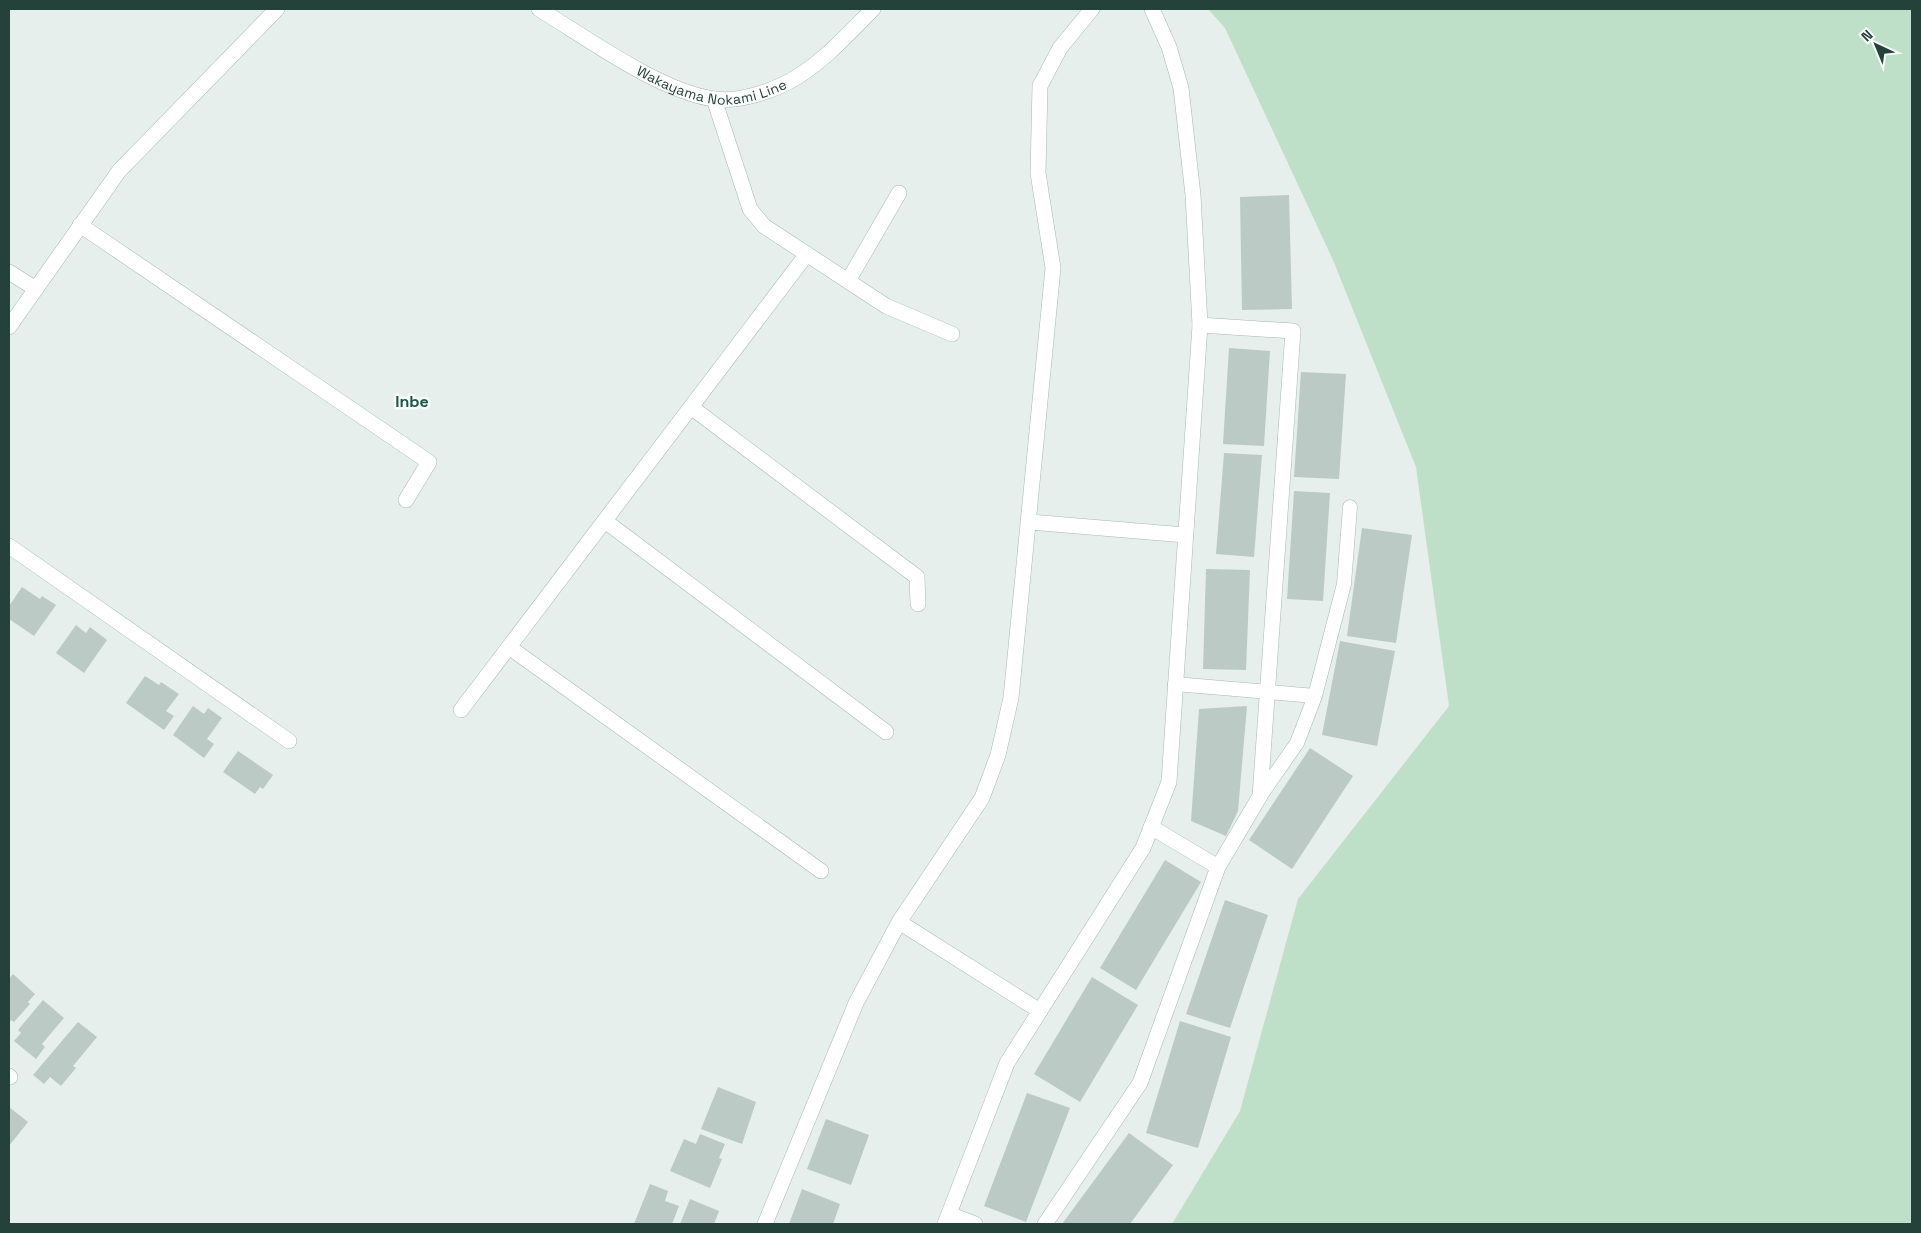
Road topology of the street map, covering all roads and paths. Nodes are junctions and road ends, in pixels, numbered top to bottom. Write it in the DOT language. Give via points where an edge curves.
graph roads {
  1 [pos="277,9"];
  2 [pos="539,9"];
  3 [pos="873,9"];
  4 [pos="1092,9"];
  5 [pos="1152,9"];
  6 [pos="714,100"];
  7 [pos="899,193"];
  8 [pos="80,225"];
  9 [pos="807,254"];
  10 [pos="9,272"];
  11 [pos="848,281"];
  12 [pos="36,288"];
  13 [pos="1200,325"];
  14 [pos="9,327"];
  15 [pos="952,334"];
  16 [pos="691,406"];
  17 [pos="406,500"];
  18 [pos="1350,507"];
  19 [pos="605,521"];
  20 [pos="1030,522"];
  21 [pos="1185,535"];
  22 [pos="9,546"];
  23 [pos="918,604"];
  24 [pos="509,647"];
  25 [pos="1175,684"];
  26 [pos="1267,693"];
  27 [pos="1315,696"];
  28 [pos="461,710"];
  29 [pos="886,732"];
  30 [pos="289,741"];
  31 [pos="1260,796"];
  32 [pos="1151,827"];
  33 [pos="1218,866"];
  34 [pos="820,871"];
  35 [pos="899,922"];
  36 [pos="1040,1011"];
  37 [pos="947,1219"];
  38 [pos="765,1224"];
  39 [pos="975,1224"];
  40 [pos="1045,1224"];
  1 -- 8 [label="street" via="119,171"];
  2 -- 6 [label="street, Wakayama Nokami Line" via="662,84"];
  3 -- 6 [label="street, Wakayama Nokami Line" via="831,51 796,78 755,96"];
  4 -- 20 [label="street" via="1060,48 1040,86 1038,173 1053,268"];
  5 -- 13 [label="street" via="1169,47 1181,88 1193,195"];
  6 -- 9 [label="street" via="750,209 764,226"];
  7 -- 11 [label="street"];
  8 -- 12 [label="street"];
  8 -- 17 [label="street" via="429,462"];
  9 -- 11 [label="street"];
  9 -- 16 [label="street"];
  10 -- 12 [label="street"];
  11 -- 15 [label="street" via="886,306"];
  12 -- 14 [label="street"];
  13 -- 21 [label="street"];
  13 -- 26 [label="street" via="1293,331"];
  16 -- 19 [label="street"];
  16 -- 23 [label="street" via="917,577"];
  18 -- 27 [label="lane" via="1344,584"];
  19 -- 24 [label="street"];
  19 -- 29 [label="street"];
  20 -- 21 [label="street"];
  20 -- 35 [label="street" via="1011,698 998,755 982,798"];
  21 -- 25 [label="street"];
  22 -- 30 [label="street"];
  24 -- 28 [label="street"];
  24 -- 34 [label="street"];
  25 -- 26 [label="lane"];
  25 -- 32 [label="street" via="1169,782"];
  26 -- 27 [label="lane"];
  26 -- 31 [label="street"];
  27 -- 31 [label="lane" via="1297,743"];
  31 -- 33 [label="street"];
  32 -- 33 [label="street"];
  32 -- 36 [label="street" via="1143,848"];
  33 -- 40 [label="street" via="1140,1083"];
  35 -- 36 [label="street"];
  35 -- 38 [label="street" via="856,1003"];
  36 -- 37 [label="street" via="1007,1063"];
  37 -- 39 [label="street"];
}
